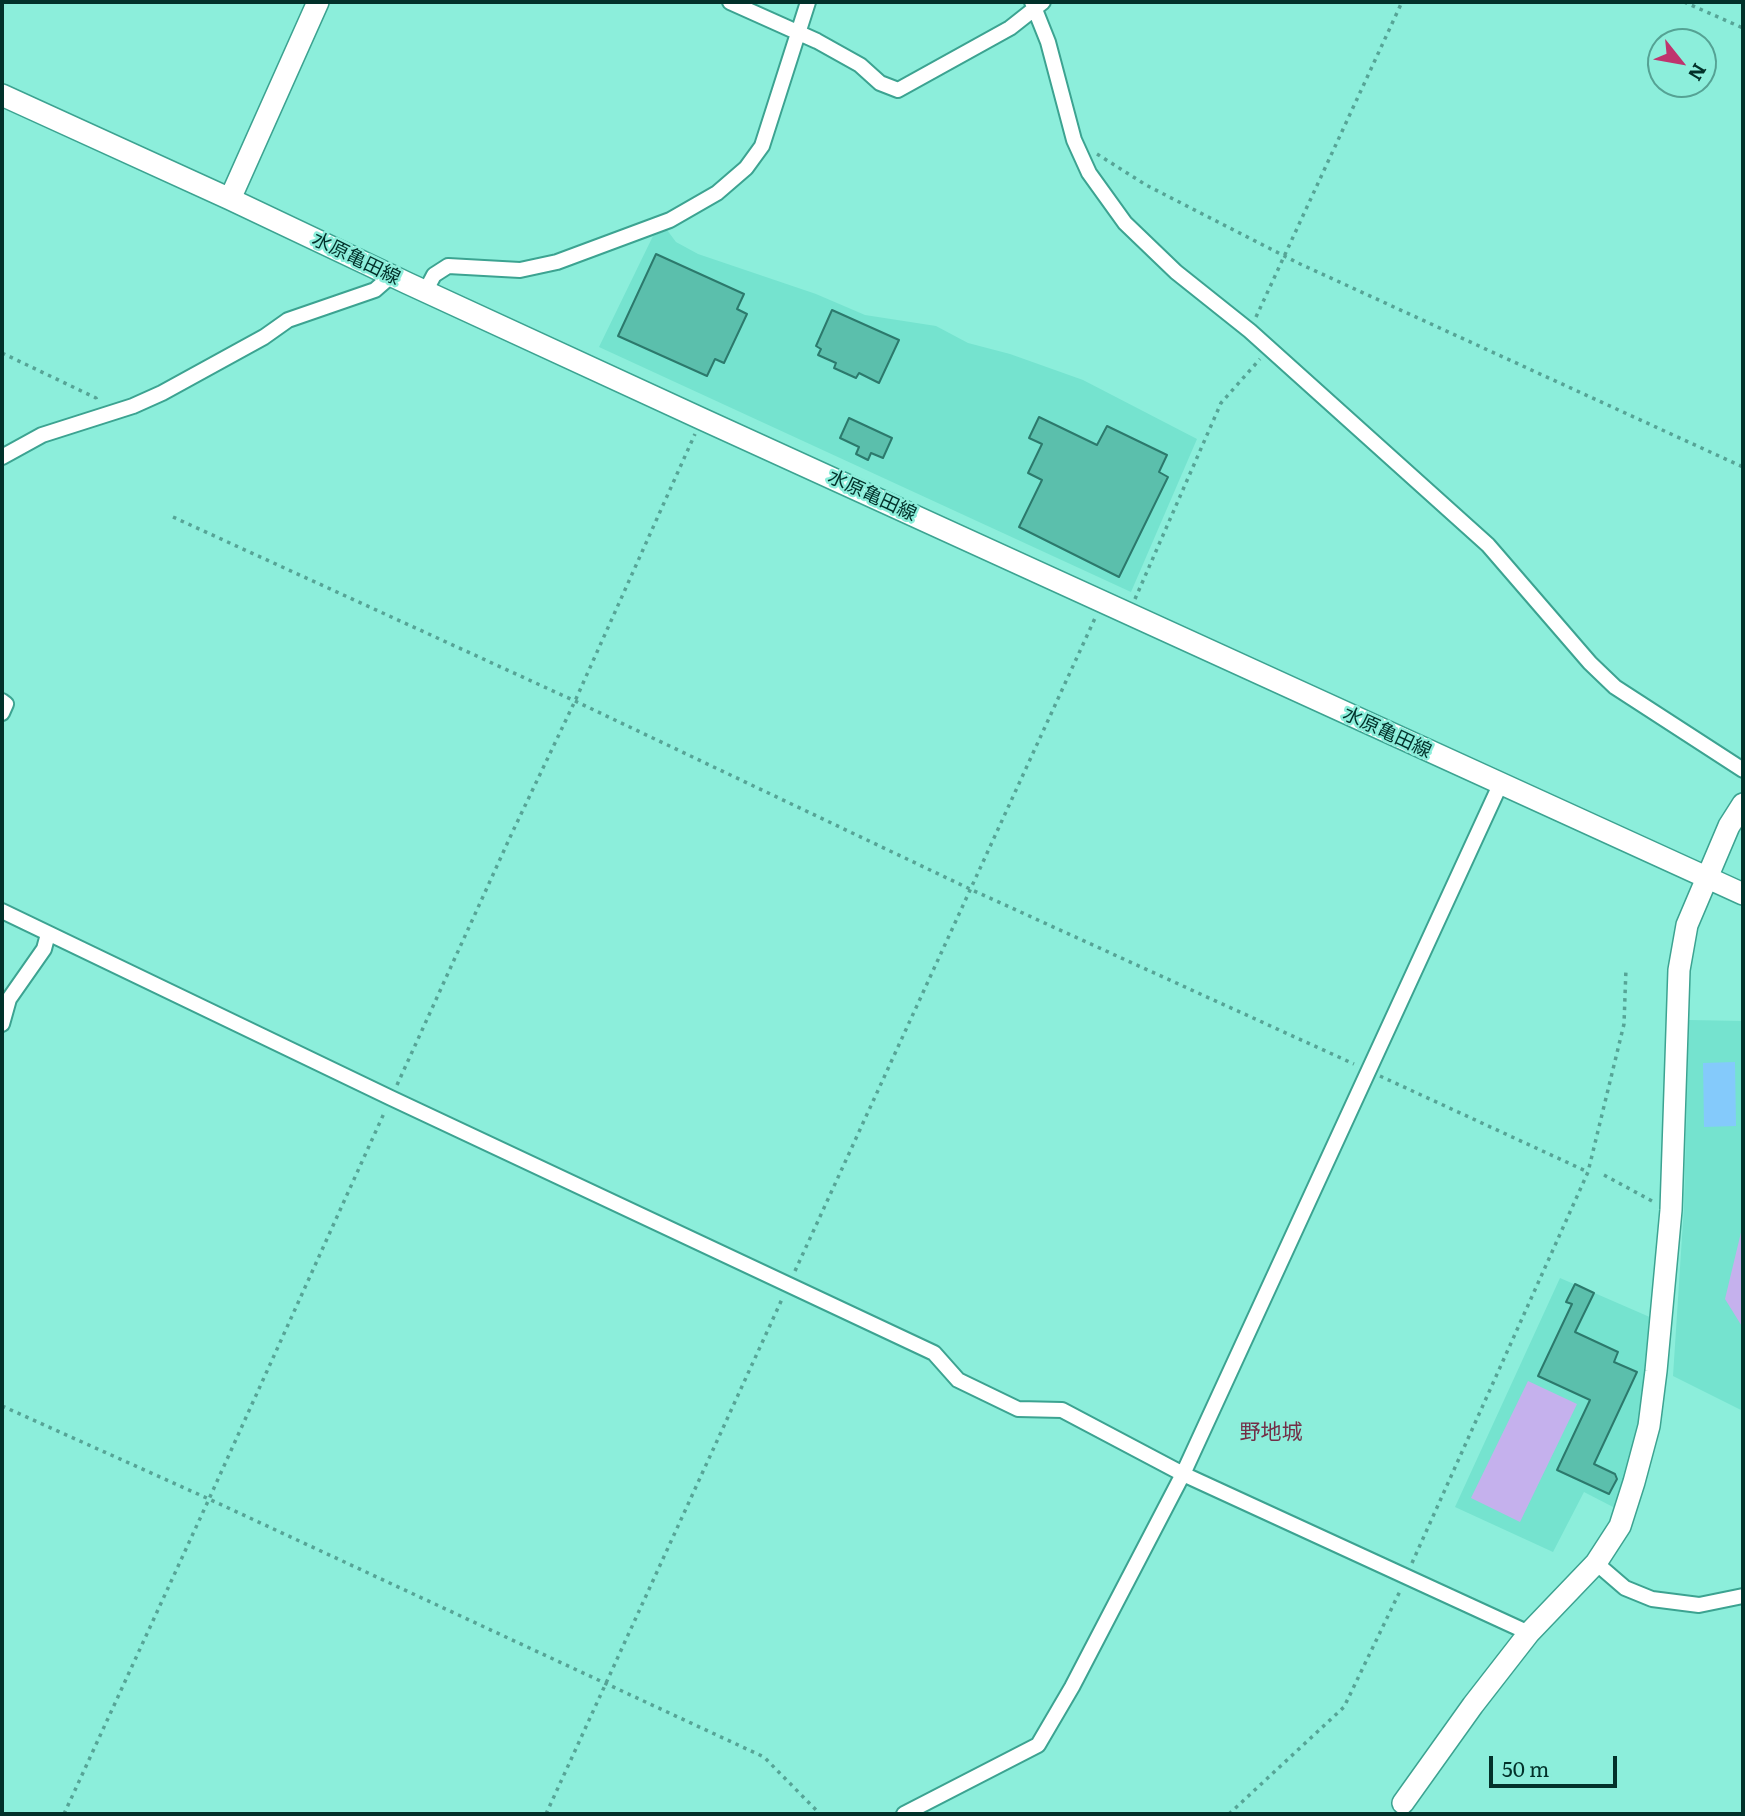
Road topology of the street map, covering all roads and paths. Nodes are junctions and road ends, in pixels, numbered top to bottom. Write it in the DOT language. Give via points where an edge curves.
graph roads {
  1 [pos="318,2"];
  2 [pos="730,2"];
  3 [pos="808,2"];
  4 [pos="1402,2"];
  5 [pos="1685,2"];
  6 [pos="1036,4"];
  7 [pos="1743,29"];
  8 [pos="798,33"];
  9 [pos="2,95"];
  10 [pos="1074,140"];
  11 [pos="230,199"];
  12 [pos="1285,257"];
  13 [pos="391,276"];
  14 [pos="425,292"];
  15 [pos="1250,331"];
  16 [pos="1270,348"];
  17 [pos="2,353"];
  18 [pos="103,416"];
  19 [pos="702,419"];
  20 [pos="2,457"];
  21 [pos="1743,467"];
  22 [pos="173,517"];
  23 [pos="1102,601"];
  24 [pos="1129,614"];
  25 [pos="2,701"];
  26 [pos="575,701"];
  27 [pos="2,713"];
  28 [pos="1743,769"];
  29 [pos="1500,785"];
  30 [pos="1743,803"];
  31 [pos="1706,876"];
  32 [pos="971,889"];
  33 [pos="1743,894"];
  34 [pos="2,911"];
  35 [pos="48,934"];
  36 [pos="1626,968"];
  37 [pos="2,1024"];
  38 [pos="1369,1071"];
  39 [pos="391,1098"];
  40 [pos="1588,1172"];
  41 [pos="1605,1175"];
  42 [pos="1671,1210"];
  43 [pos="788,1285"];
  44 [pos="2,1406"];
  45 [pos="1182,1474"];
  46 [pos="209,1499"];
  47 [pos="1596,1563"];
  48 [pos="1406,1577"];
  49 [pos="1743,1596"];
  50 [pos="1529,1633"];
  51 [pos="606,1682"];
  52 [pos="1400,1809"];
  53 [pos="64,1814"];
  54 [pos="546,1814"];
  55 [pos="820,1814"];
  56 [pos="904,1814"];
  57 [pos="1229,1814"];
  1 -- 11 [label="main road"];
  2 -- 8 [label="street"];
  3 -- 8 [label="street"];
  4 -- 12 [label="path"];
  5 -- 7 [label="path"];
  6 -- 8 [label="street" via="1010,28 898,90"];
  6 -- 10 [label="street"];
  8 -- 14 [label="street" via="762,146 717,193 670,220 556,262 520,270 448,266 434,275"];
  9 -- 11 [label="main road, 水原亀田線"];
  10 -- 12 [label="path" via="1146,185"];
  10 -- 15 [label="street" via="1089,173 1125,223 1176,272"];
  11 -- 13 [label="main road, 水原亀田線"];
  12 -- 15 [label="path"];
  12 -- 21 [label="path"];
  13 -- 14 [label="main road, 水原亀田線"];
  13 -- 18 [label="street" via="375,290 288,320 195,376"];
  14 -- 19 [label="main road, 水原亀田線"];
  15 -- 16 [label="street"];
  16 -- 24 [label="path" via="1221,403"];
  16 -- 28 [label="street" via="1488,545 1615,687"];
  17 -- 18 [label="path" via="96,398"];
  18 -- 20 [label="street" via="42,435"];
  19 -- 23 [label="main road, 水原亀田線"];
  19 -- 26 [label="path"];
  22 -- 26 [label="path"];
  23 -- 24 [label="main road, 水原亀田線"];
  23 -- 32 [label="path"];
  24 -- 29 [label="main road, 水原亀田線"];
  25 -- 27 [label="street" via="6,704"];
  26 -- 32 [label="path"];
  26 -- 39 [label="path"];
  29 -- 31 [label="main road, 水原亀田線"];
  29 -- 38 [label="street"];
  30 -- 31 [label="main road"];
  31 -- 33 [label="main road, 水原亀田線"];
  31 -- 42 [label="main road" via="1687,925 1679,971"];
  32 -- 38 [label="path"];
  32 -- 43 [label="path"];
  34 -- 35 [label="street"];
  35 -- 37 [label="street" via="44,949 9,999"];
  35 -- 39 [label="street"];
  36 -- 40 [label="path" via="1624,1024"];
  38 -- 40 [label="path"];
  38 -- 45 [label="street"];
  39 -- 43 [label="street"];
  39 -- 46 [label="path"];
  40 -- 48 [label="path"];
  41 -- 42 [label="path"];
  42 -- 47 [label="main road" via="1648,1426 1620,1525"];
  43 -- 45 [label="street" via="934,1353 958,1380 1018,1409 1062,1410"];
  43 -- 51 [label="path"];
  44 -- 46 [label="path"];
  45 -- 48 [label="street"];
  45 -- 56 [label="street" via="1038,1745"];
  46 -- 51 [label="path"];
  46 -- 53 [label="path"];
  47 -- 49 [label="street" via="1625,1588 1652,1599 1699,1605"];
  47 -- 50 [label="main road"];
  48 -- 50 [label="street"];
  48 -- 57 [label="path" via="1344,1707"];
  50 -- 52 [label="main road"];
  51 -- 54 [label="path"];
  51 -- 55 [label="path" via="764,1757"];
}
